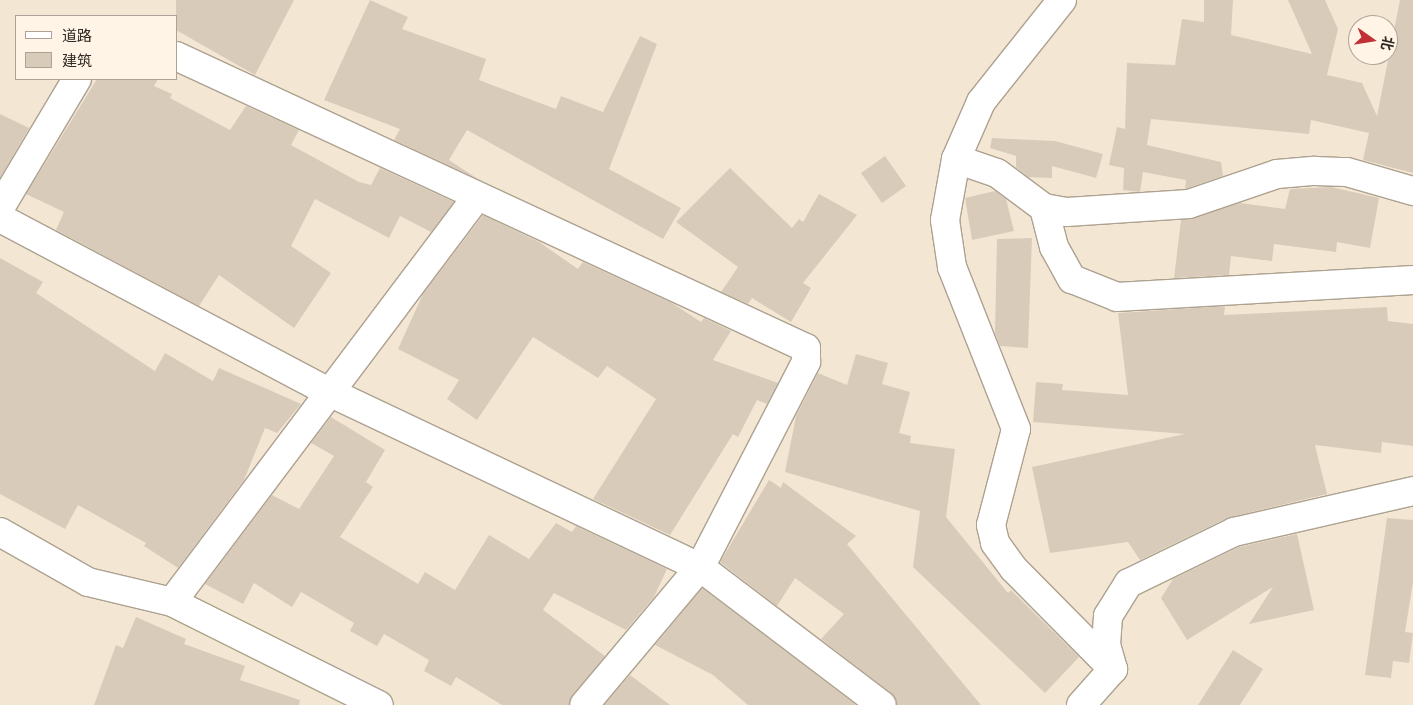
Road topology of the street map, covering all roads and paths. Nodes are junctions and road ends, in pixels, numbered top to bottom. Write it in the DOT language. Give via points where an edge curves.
graph roads {
  1 [pos="1062,0"];
  2 [pos="178,57"];
  3 [pos="76,80"];
  4 [pos="956,159"];
  5 [pos="1413,192"];
  6 [pos="476,198"];
  7 [pos="0,208"];
  8 [pos="1044,208"];
  9 [pos="0,218"];
  10 [pos="1413,280"];
  11 [pos="327,391"];
  12 [pos="1413,491"];
  13 [pos="0,532"];
  14 [pos="700,567"];
  15 [pos="172,602"];
  16 [pos="1113,669"];
  17 [pos="346,698"];
  18 [pos="379,705"];
  19 [pos="584,705"];
  20 [pos="882,705"];
  21 [pos="1081,705"];
  1 -- 4 [label="street" via="981,102"];
  2 -- 6 [label="street"];
  3 -- 7 [label="street"];
  4 -- 8 [label="street" via="997,172"];
  4 -- 16 [label="street" via="945,220 952,267 1016,429 991,525 995,543 1014,569"];
  5 -- 8 [label="street" via="1347,172 1315,171 1277,174 1189,204 1067,212"];
  6 -- 11 [label="street"];
  6 -- 14 [label="street" via="806,348 806,362"];
  8 -- 10 [label="street" via="1054,246 1072,279 1117,297"];
  9 -- 11 [label="street"];
  11 -- 14 [label="street"];
  11 -- 15 [label="street"];
  12 -- 16 [label="street" via="1234,532 1129,583 1108,616 1106,645"];
  13 -- 15 [label="street" via="88,582"];
  14 -- 19 [label="street"];
  14 -- 20 [label="street"];
  15 -- 17 [label="street"];
  16 -- 21 [label="street"];
  17 -- 18 [label="street"];
}
